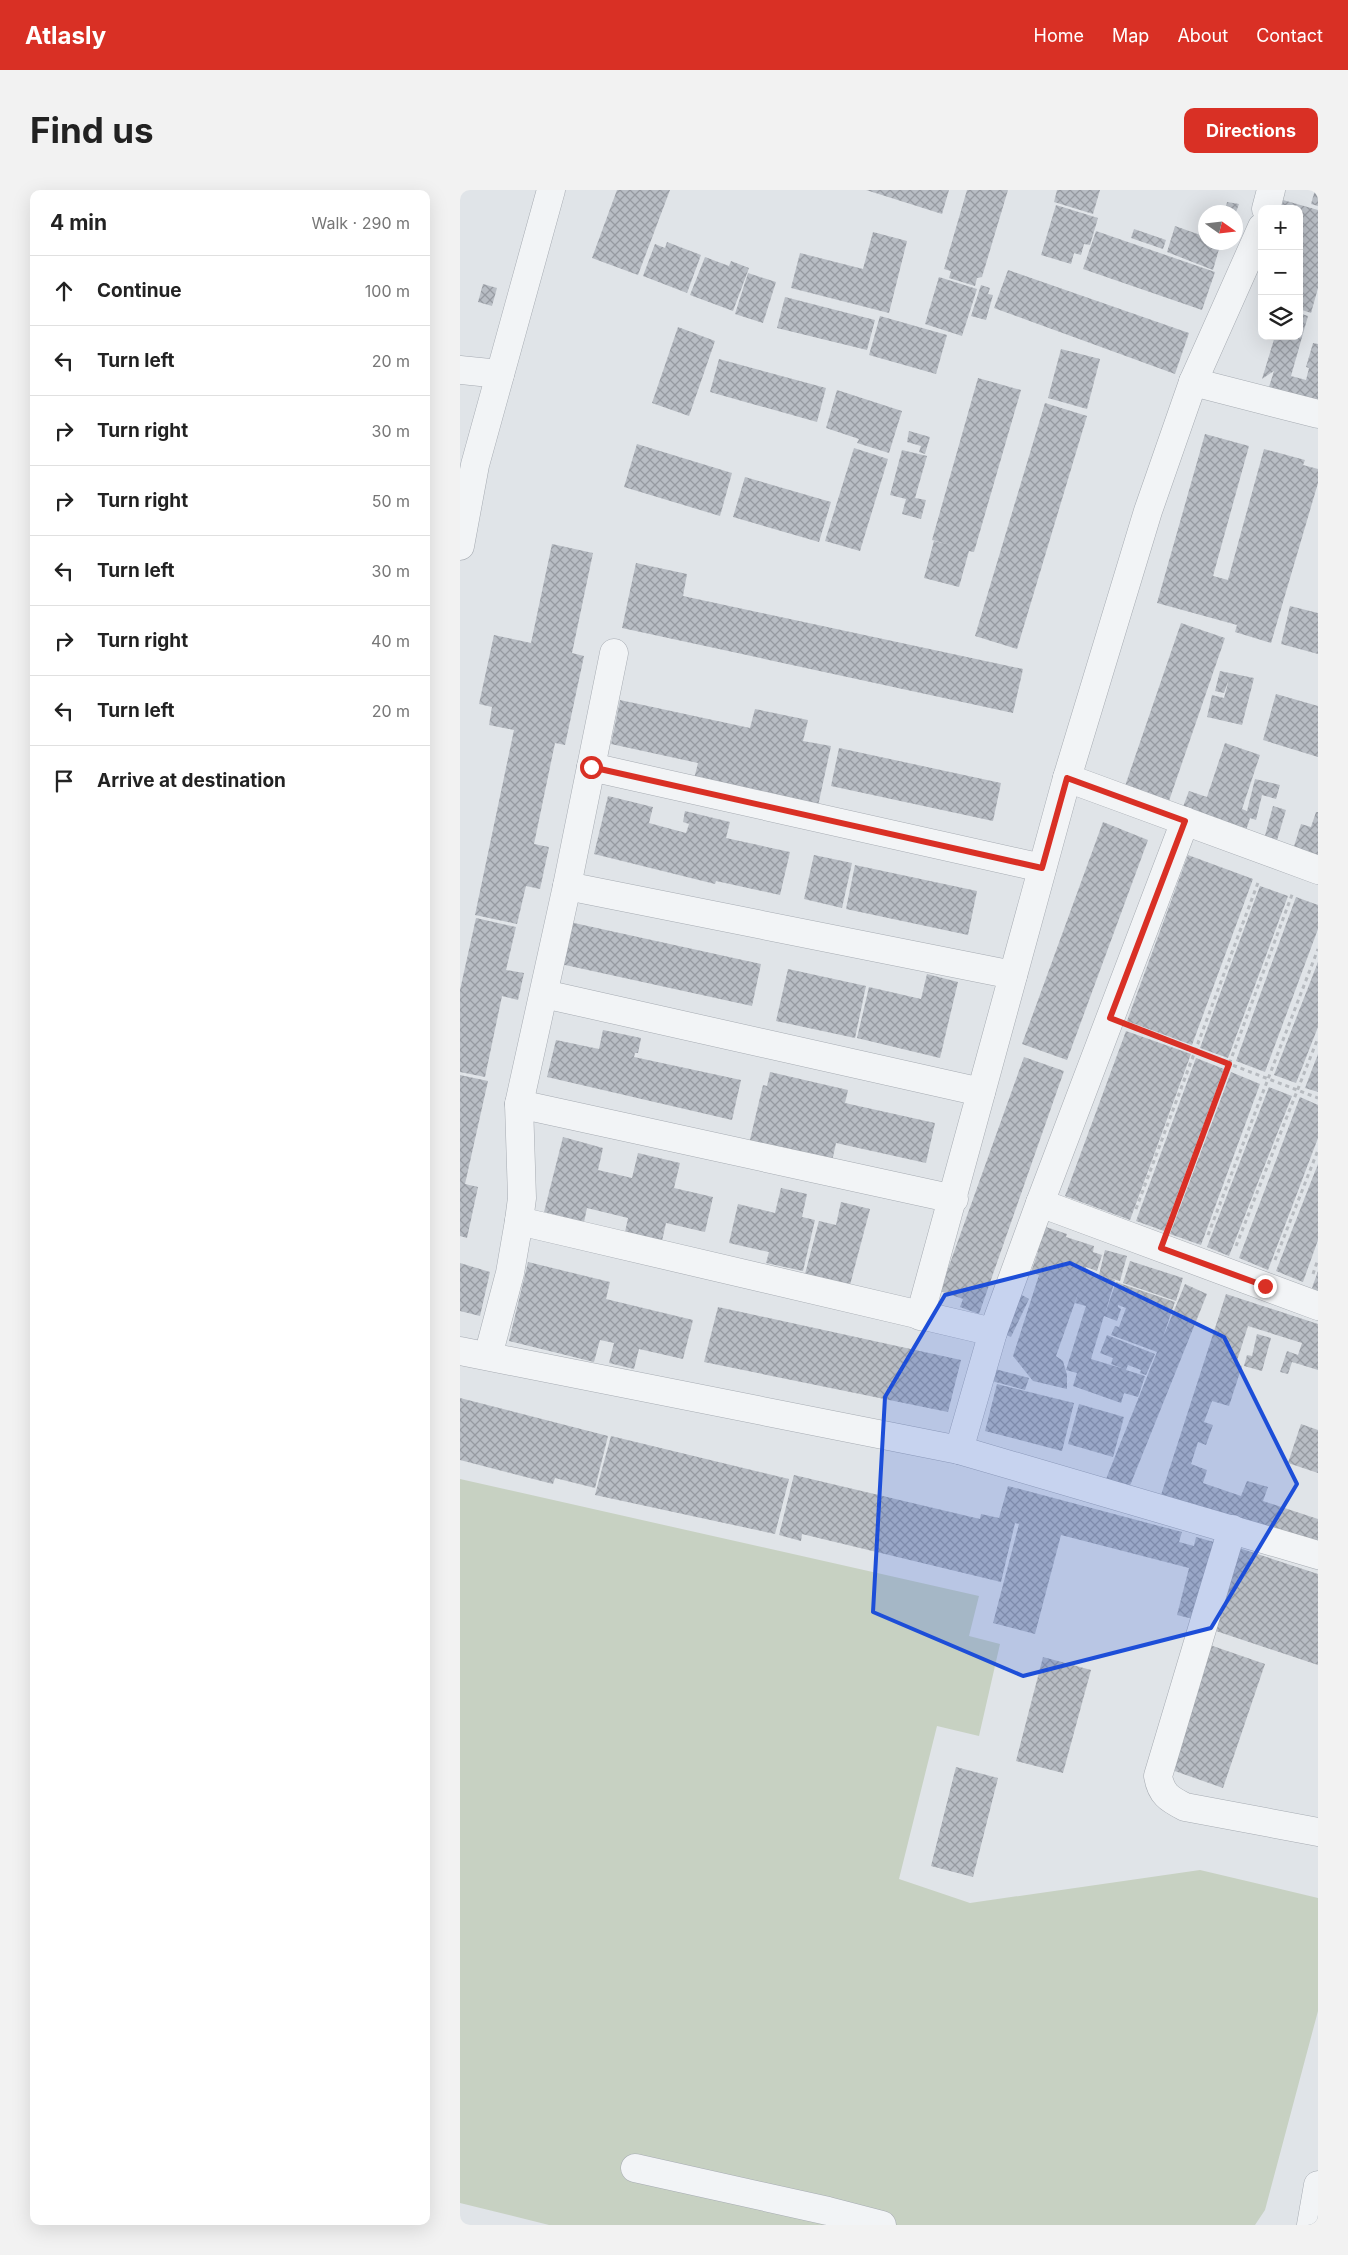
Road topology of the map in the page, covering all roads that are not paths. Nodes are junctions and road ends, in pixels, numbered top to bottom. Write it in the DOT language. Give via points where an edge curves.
graph roads {
  1 [pos="551,190"];
  2 [pos="1270,190"];
  3 [pos="1267,205"];
  4 [pos="1258,235"];
  5 [pos="460,370"];
  6 [pos="500,374"];
  7 [pos="1193,382"];
  8 [pos="1318,414"];
  9 [pos="460,546"];
  10 [pos="614,653"];
  11 [pos="591,767"];
  12 [pos="1067,778"];
  13 [pos="1185,821"];
  14 [pos="1311,867"];
  15 [pos="1042,868"];
  16 [pos="567,886"];
  17 [pos="1013,975"];
  18 [pos="544,994"];
  19 [pos="981,1092"];
  20 [pos="519,1104"];
  21 [pos="954,1199"];
  22 [pos="1040,1203"];
  23 [pos="519,1221"];
  24 [pos="1318,1306"];
  25 [pos="920,1316"];
  26 [pos="993,1332"];
  27 [pos="460,1351"];
  28 [pos="488,1356"];
  29 [pos="959,1450"];
  30 [pos="1232,1529"];
  31 [pos="1318,1556"];
  32 [pos="1318,1832"];
  33 [pos="635,2168"];
  34 [pos="1318,2185"];
  35 [pos="882,2225"];
  36 [pos="1311,2225"];
  1 -- 6 [label="street"];
  2 -- 3 [label="street"];
  4 -- 7 [label="street"];
  5 -- 6 [label="street"];
  6 -- 9 [label="street" via="474,464"];
  7 -- 8 [label="street"];
  7 -- 12 [label="street" via="1148,511"];
  10 -- 11 [label="street"];
  11 -- 15 [label="street"];
  11 -- 16 [label="street"];
  12 -- 13 [label="street"];
  12 -- 15 [label="street"];
  13 -- 14 [label="street"];
  13 -- 22 [label="street"];
  15 -- 17 [label="street"];
  16 -- 17 [label="street"];
  16 -- 18 [label="street"];
  17 -- 19 [label="street"];
  18 -- 19 [label="street"];
  18 -- 20 [label="street"];
  19 -- 21 [label="street"];
  20 -- 21 [label="street"];
  20 -- 23 [label="street" via="522,1198"];
  21 -- 25 [label="street"];
  22 -- 24 [label="street"];
  22 -- 26 [label="street"];
  23 -- 25 [label="street"];
  23 -- 28 [label="street" via="510,1273"];
  25 -- 26 [label="street"];
  26 -- 29 [label="street"];
  27 -- 28 [label="street"];
  28 -- 29 [label="street"];
  29 -- 30 [label="street"];
  30 -- 31 [label="street"];
  30 -- 32 [label="street" via="1158,1776 1160,1788 1166,1797 1185,1808"];
  33 -- 35 [label="street"];
  34 -- 36 [label="street"];
}
